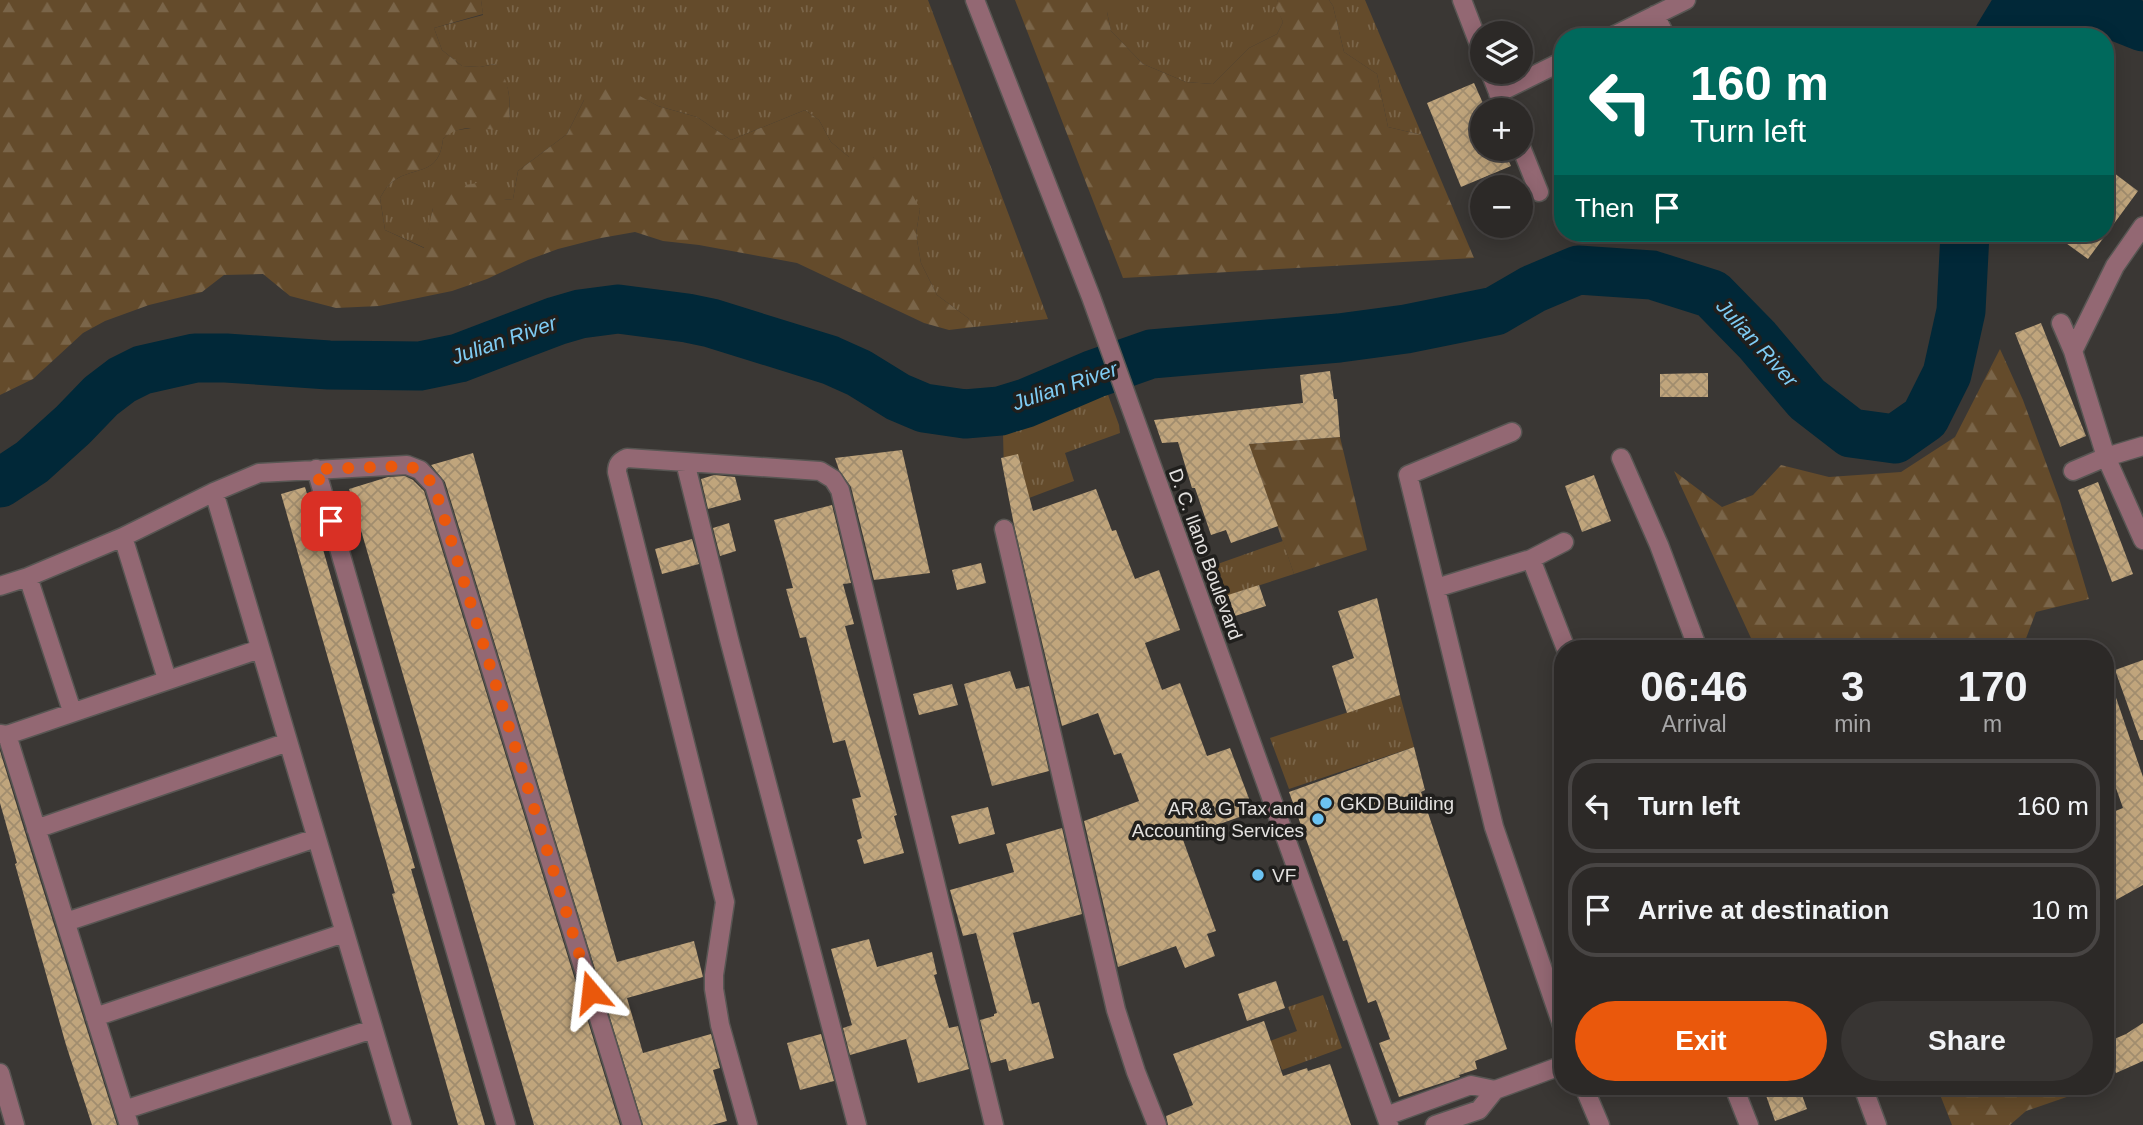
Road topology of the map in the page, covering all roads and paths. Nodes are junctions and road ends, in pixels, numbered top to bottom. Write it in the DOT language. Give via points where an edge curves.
graph roads {
  1 [pos="975,0"];
  2 [pos="1462,0"];
  3 [pos="1686,0"];
  4 [pos="1655,15"];
  5 [pos="1470,21"];
  6 [pos="1629,28"];
  7 [pos="1662,28"];
  8 [pos="1554,65"];
  9 [pos="1495,84"];
  10 [pos="1498,93"];
  11 [pos="1500,98"];
  12 [pos="1527,161"];
  13 [pos="1539,192"];
  14 [pos="2143,226"];
  15 [pos="2061,323"];
  16 [pos="2073,351"];
  17 [pos="1512,432"];
  18 [pos="2143,446"];
  19 [pos="2106,457"];
  20 [pos="1621,458"];
  21 [pos="685,462"];
  22 [pos="316,469"];
  23 [pos="2073,471"];
  24 [pos="214,492"];
  25 [pos="1004,529"];
  26 [pos="123,537"];
  27 [pos="2143,540"];
  28 [pos="1564,542"];
  29 [pos="1531,559"];
  30 [pos="28,577"];
  31 [pos="0,586"];
  32 [pos="1436,588"];
  33 [pos="1562,640"];
  34 [pos="1695,640"];
  35 [pos="260,649"];
  36 [pos="167,680"];
  37 [pos="72,711"];
  38 [pos="3,734"];
  39 [pos="288,742"];
  40 [pos="36,829"];
  41 [pos="316,838"];
  42 [pos="66,922"];
  43 [pos="344,933"];
  44 [pos="1554,1002"];
  45 [pos="95,1017"];
  46 [pos="373,1029"];
  47 [pos="1554,1068"];
  48 [pos="0,1073"];
  49 [pos="1495,1090"];
  50 [pos="1587,1095"];
  51 [pos="1737,1095"];
  52 [pos="1866,1095"];
  53 [pos="126,1117"];
  54 [pos="1387,1120"];
  55 [pos="15,1125"];
  56 [pos="402,1125"];
  57 [pos="506,1125"];
  58 [pos="632,1125"];
  59 [pos="748,1125"];
  60 [pos="857,1125"];
  61 [pos="994,1125"];
  62 [pos="1157,1125"];
  63 [pos="1435,1125"];
  64 [pos="1600,1125"];
  65 [pos="1749,1125"];
  66 [pos="1877,1125"];
  1 -- 54 [label="street, D. C. Ilano Boulevard" via="1099,319"];
  2 -- 5 [label="street"];
  3 -- 4 [label="street"];
  4 -- 6 [label="street"];
  4 -- 7 [label="street"];
  8 -- 10 [label="street"];
  9 -- 10 [label="street"];
  10 -- 11 [label="street"];
  12 -- 13 [label="street"];
  14 -- 16 [label="street" via="2115,266"];
  15 -- 16 [label="street"];
  16 -- 19 [label="street"];
  17 -- 32 [label="street" via="1408,475"];
  18 -- 19 [label="street"];
  19 -- 23 [label="street"];
  19 -- 27 [label="street"];
  20 -- 34 [label="street"];
  21 -- 59 [label="street" via="627,458 621,460 617,472 722,887 725,902 714,989"];
  21 -- 60 [label="street"];
  21 -- 61 [label="street" via="820,471 841,490"];
  22 -- 24 [label="street" via="258,473"];
  22 -- 57 [label="street"];
  22 -- 58 [label="street" via="407,466 420,470 434,485"];
  24 -- 26 [label="street"];
  24 -- 35 [label="street"];
  25 -- 62 [label="street" via="1116,1010"];
  26 -- 30 [label="street"];
  26 -- 36 [label="street"];
  28 -- 29 [label="street"];
  29 -- 32 [label="street"];
  29 -- 33 [label="street"];
  30 -- 31 [label="street"];
  30 -- 37 [label="street"];
  32 -- 44 [label="street" via="1494,827"];
  35 -- 36 [label="street"];
  35 -- 39 [label="street"];
  36 -- 37 [label="street"];
  37 -- 38 [label="street"];
  38 -- 40 [label="street"];
  39 -- 40 [label="street"];
  39 -- 41 [label="street"];
  40 -- 42 [label="street"];
  41 -- 42 [label="street"];
  41 -- 43 [label="street"];
  42 -- 45 [label="street"];
  43 -- 45 [label="street"];
  43 -- 46 [label="street"];
  45 -- 53 [label="street"];
  46 -- 53 [label="street"];
  46 -- 56 [label="street"];
  47 -- 49 [label="street"];
  48 -- 55 [label="street"];
  49 -- 54 [label="street" via="1471,1085"];
  49 -- 63 [label="street" via="1479,1110"];
  50 -- 64 [label="street"];
  51 -- 65 [label="street"];
  52 -- 66 [label="street"];
}
